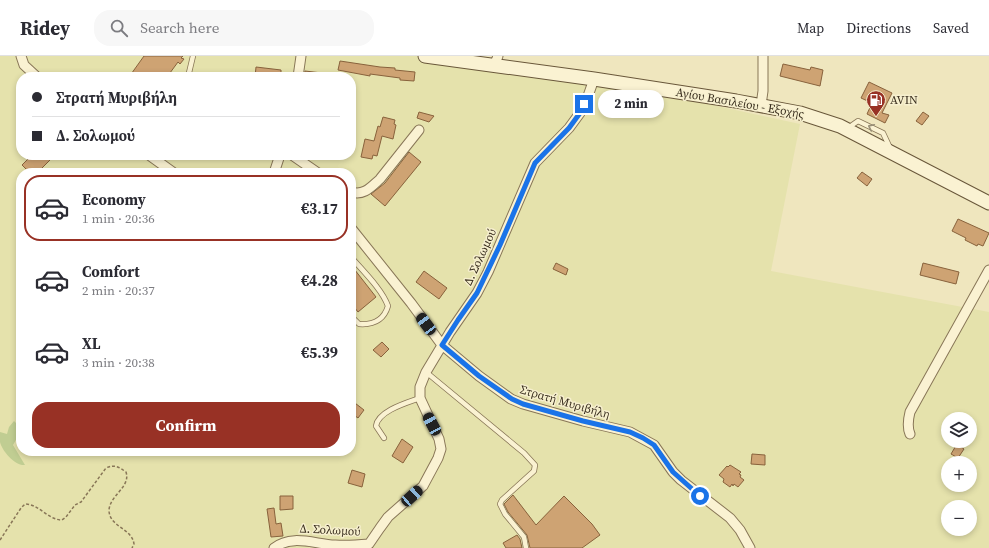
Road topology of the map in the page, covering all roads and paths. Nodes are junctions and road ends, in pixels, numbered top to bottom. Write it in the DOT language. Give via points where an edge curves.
graph roads {
  1 [pos="20,56"];
  2 [pos="193,56"];
  3 [pos="301,56"];
  4 [pos="425,56"];
  5 [pos="763,56"];
  6 [pos="496,61"];
  7 [pos="32,72"];
  8 [pos="189,72"];
  9 [pos="299,72"];
  10 [pos="594,79"];
  11 [pos="761,105"];
  12 [pos="420,130"];
  13 [pos="156,160"];
  14 [pos="299,160"];
  15 [pos="167,168"];
  16 [pos="311,168"];
  17 [pos="356,192"];
  18 [pos="989,203"];
  19 [pos="356,234"];
  20 [pos="356,263"];
  21 [pos="989,270"];
  22 [pos="356,321"];
  23 [pos="442,345"];
  24 [pos="426,372"];
  25 [pos="420,398"];
  26 [pos="910,434"];
  27 [pos="384,438"];
  28 [pos="0,540"];
  29 [pos="369,546"];
  30 [pos="132,548"];
  31 [pos="274,548"];
  32 [pos="526,548"];
  33 [pos="750,548"];
  1 -- 7 [label="street" via="24,65"];
  2 -- 8 [label="lane"];
  3 -- 9 [label="street"];
  4 -- 6 [label="main road, Αγίου Βασιλείου - Εξοχής"];
  5 -- 11 [label="street" via="764,91"];
  6 -- 10 [label="main road, Αγίου Βασιλείου - Εξοχής"];
  10 -- 11 [label="main road, Αγίου Βασιλείου - Εξοχής"];
  10 -- 23 [label="street, Δ. Σολωμού" via="580,113 535,163 477,293"];
  11 -- 18 [label="main road, Αγίου Βασιλείου - Εξοχής" via="800,113 845,129"];
  12 -- 17 [label="street" via="373,186 361,193"];
  13 -- 15 [label="street"];
  14 -- 16 [label="street"];
  19 -- 23 [label="street, Στρατή Μυριβήλη"];
  20 -- 22 [label="lane" via="388,306 381,319 371,324 359,324"];
  21 -- 26 [label="street" via="910,412"];
  23 -- 24 [label="street, Δ. Σολωμού"];
  23 -- 33 [label="street, Στρατή Μυριβήλη" via="512,399 583,421 630,432 654,445 681,480 730,518"];
  24 -- 25 [label="street, Δ. Σολωμού" via="420,387"];
  24 -- 32 [label="lane" via="535,465 534,471 500,504 524,538"];
  25 -- 27 [label="lane" via="405,403 379,418 376,426"];
  25 -- 29 [label="street, Δ. Σολωμού" via="439,439 441,449 438,458 423,486 388,517"];
  28 -- 30 [label="path" via="25,504 35,506 52,518 62,520 81,502 106,468 117,466 126,472 127,478 112,500 110,518 132,537"];
  29 -- 31 [label="street, Δ. Σολωμού" via="294,540"];
}
